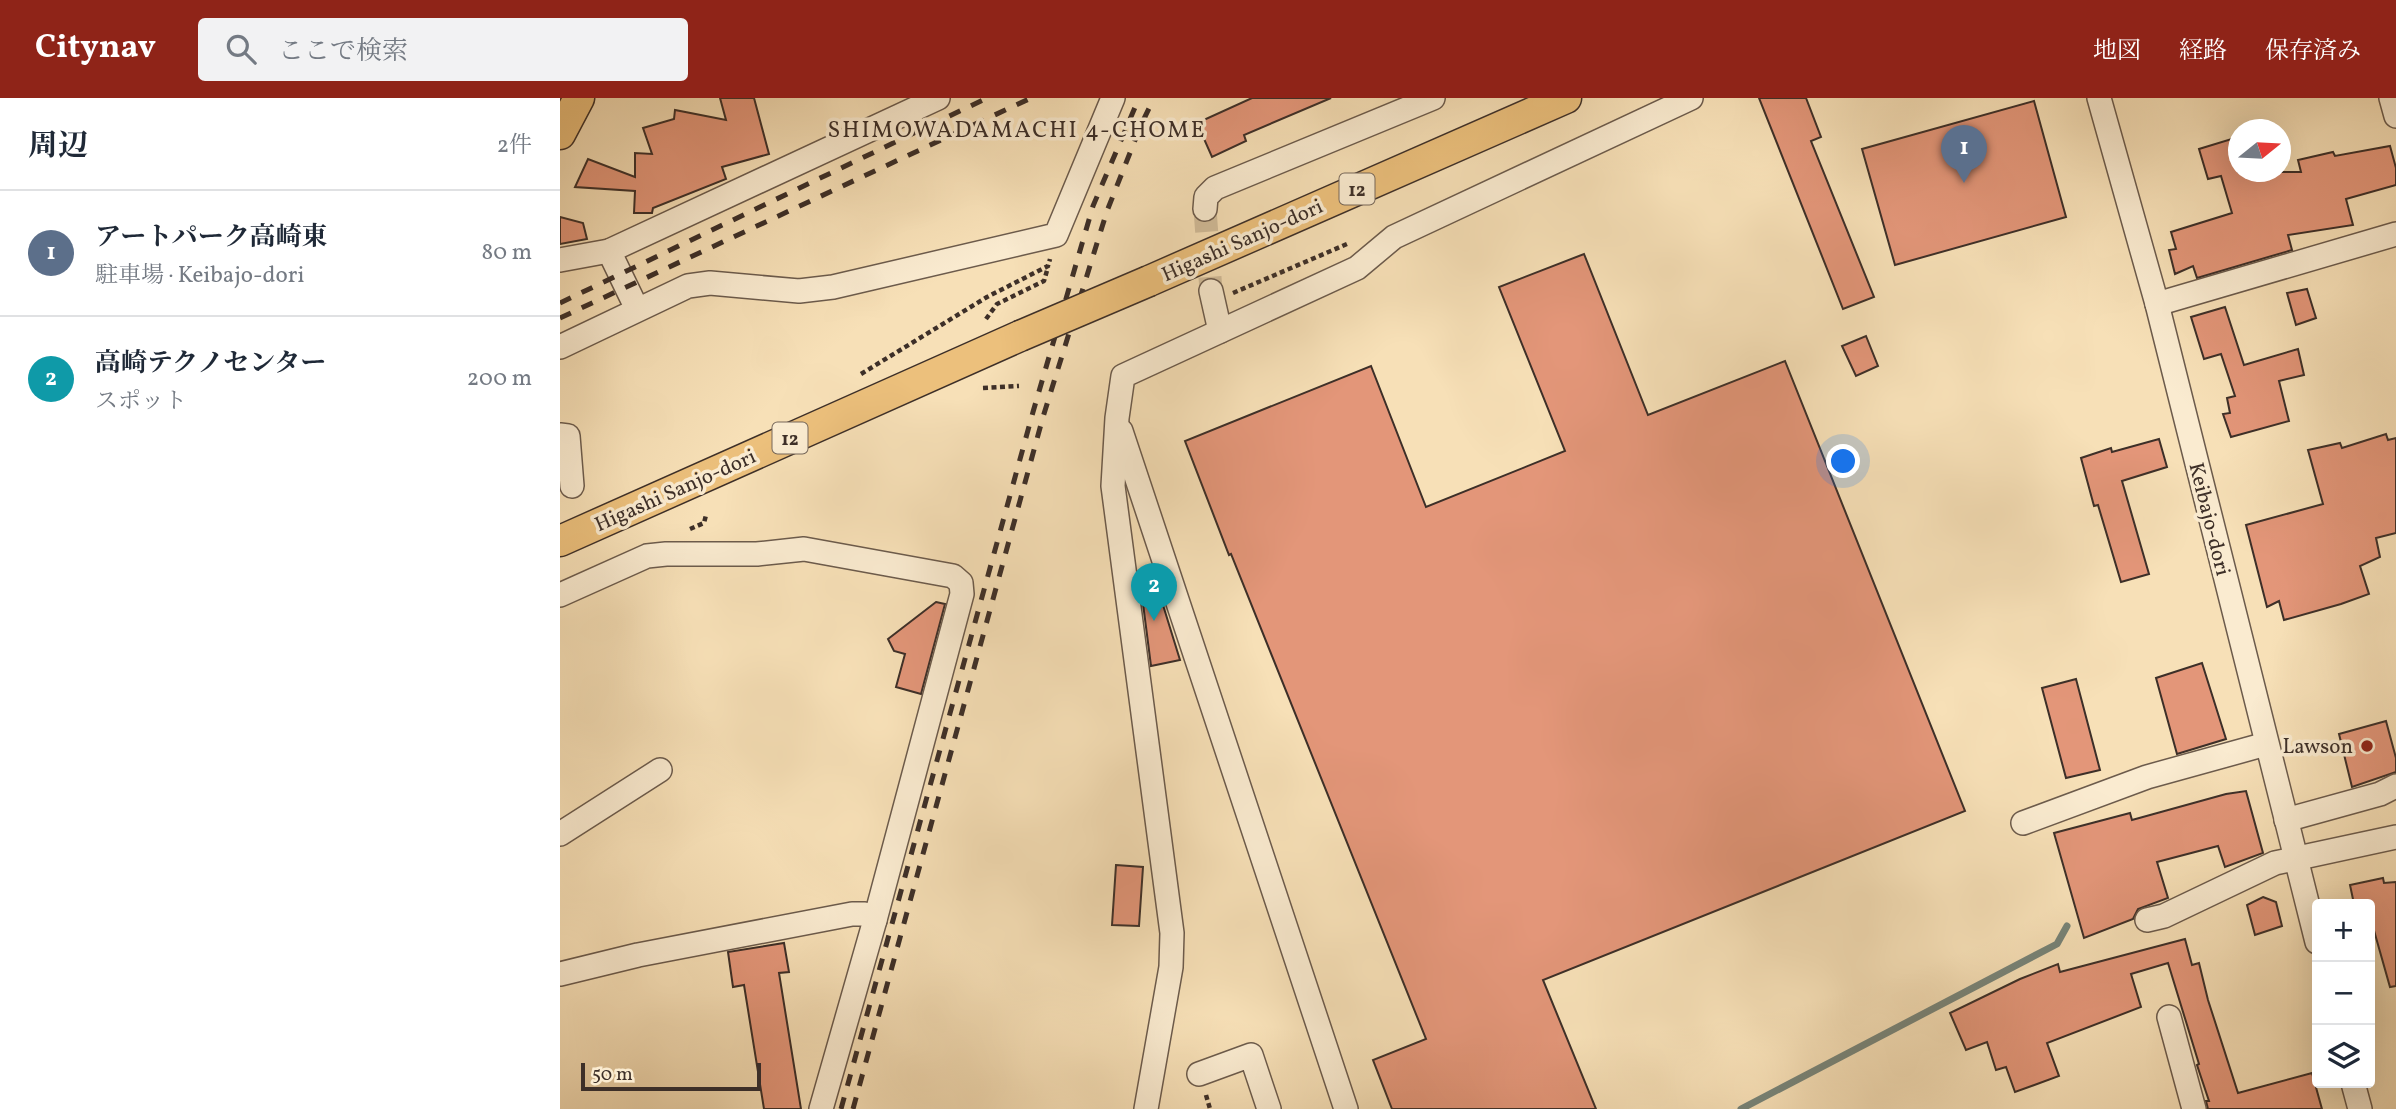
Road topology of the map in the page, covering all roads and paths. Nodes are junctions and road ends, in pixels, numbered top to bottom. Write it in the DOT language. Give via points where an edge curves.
graph roads {
  1 [pos="579,98"];
  2 [pos="1113,98"];
  3 [pos="1433,98"];
  4 [pos="1566,98"];
  5 [pos="1691,98"];
  6 [pos="2099,98"];
  7 [pos="2391,98"];
  8 [pos="929,100"];
  9 [pos="2396,116"];
  10 [pos="560,134"];
  11 [pos="1205,209"];
  12 [pos="1056,234"];
  13 [pos="2396,234"];
  14 [pos="1358,240"];
  15 [pos="609,251"];
  16 [pos="560,260"];
  17 [pos="1048,266"];
  18 [pos="1212,296"];
  19 [pos="2157,304"];
  20 [pos="637,309"];
  21 [pos="986,319"];
  22 [pos="1220,331"];
  23 [pos="560,347"];
  24 [pos="861,374"];
  25 [pos="1019,386"];
  26 [pos="982,388"];
  27 [pos="1117,418"];
  28 [pos="560,435"];
  29 [pos="572,486"];
  30 [pos="560,541"];
  31 [pos="560,595"];
  32 [pos="2266,744"];
  33 [pos="660,770"];
  34 [pos="2396,786"];
  35 [pos="2286,820"];
  36 [pos="2023,823"];
  37 [pos="560,834"];
  38 [pos="2396,837"];
  39 [pos="2296,859"];
  40 [pos="875,920"];
  41 [pos="2147,920"];
  42 [pos="2312,922"];
  43 [pos="560,974"];
  44 [pos="2169,1017"];
  45 [pos="1199,1074"];
  46 [pos="2354,1088"];
  47 [pos="821,1109"];
  48 [pos="1146,1109"];
  49 [pos="1269,1109"];
  50 [pos="1346,1109"];
  51 [pos="2194,1109"];
  52 [pos="2360,1109"];
  1 -- 10 [label="main road"];
  2 -- 12 [label="street"];
  3 -- 11 [label="street" via="1215,188 1206,197"];
  4 -- 30 [label="main road, Higashi Sanjo-dori / 12, bridge"];
  5 -- 22 [label="street" via="1394,237 1357,268"];
  6 -- 19 [label="street, Keibajo-dori"];
  7 -- 9 [label="street"];
  8 -- 15 [label="street"];
  12 -- 17 [label="path"];
  12 -- 20 [label="street" via="833,287 799,291 710,283 688,286"];
  13 -- 19 [label="street"];
  14 -- 18 [label="path"];
  15 -- 16 [label="street"];
  15 -- 20 [label="street"];
  17 -- 21 [label="path" via="1044,281 997,304"];
  17 -- 24 [label="path" via="987,297"];
  18 -- 22 [label="street"];
  19 -- 32 [label="street, Keibajo-dori"];
  20 -- 23 [label="street"];
  22 -- 27 [label="street" via="1123,376"];
  25 -- 26 [label="path"];
  27 -- 48 [label="street" via="1113,485 1172,933 1171,967"];
  27 -- 50 [label="street"];
  28 -- 29 [label="street" via="568,436"];
  31 -- 40 [label="street" via="647,556 804,549 953,576 961,583 962,594"];
  32 -- 35 [label="street, Keibajo-dori"];
  32 -- 36 [label="street" via="2147,777"];
  33 -- 37 [label="street"];
  34 -- 35 [label="street"];
  35 -- 39 [label="street, Keibajo-dori"];
  38 -- 39 [label="street"];
  39 -- 41 [label="street" via="2275,863"];
  39 -- 42 [label="street, Keibajo-dori"];
  40 -- 43 [label="street" via="852,914"];
  40 -- 47 [label="street"];
  44 -- 51 [label="street"];
  45 -- 49 [label="street" via="1251,1055"];
  46 -- 52 [label="street"];
}
